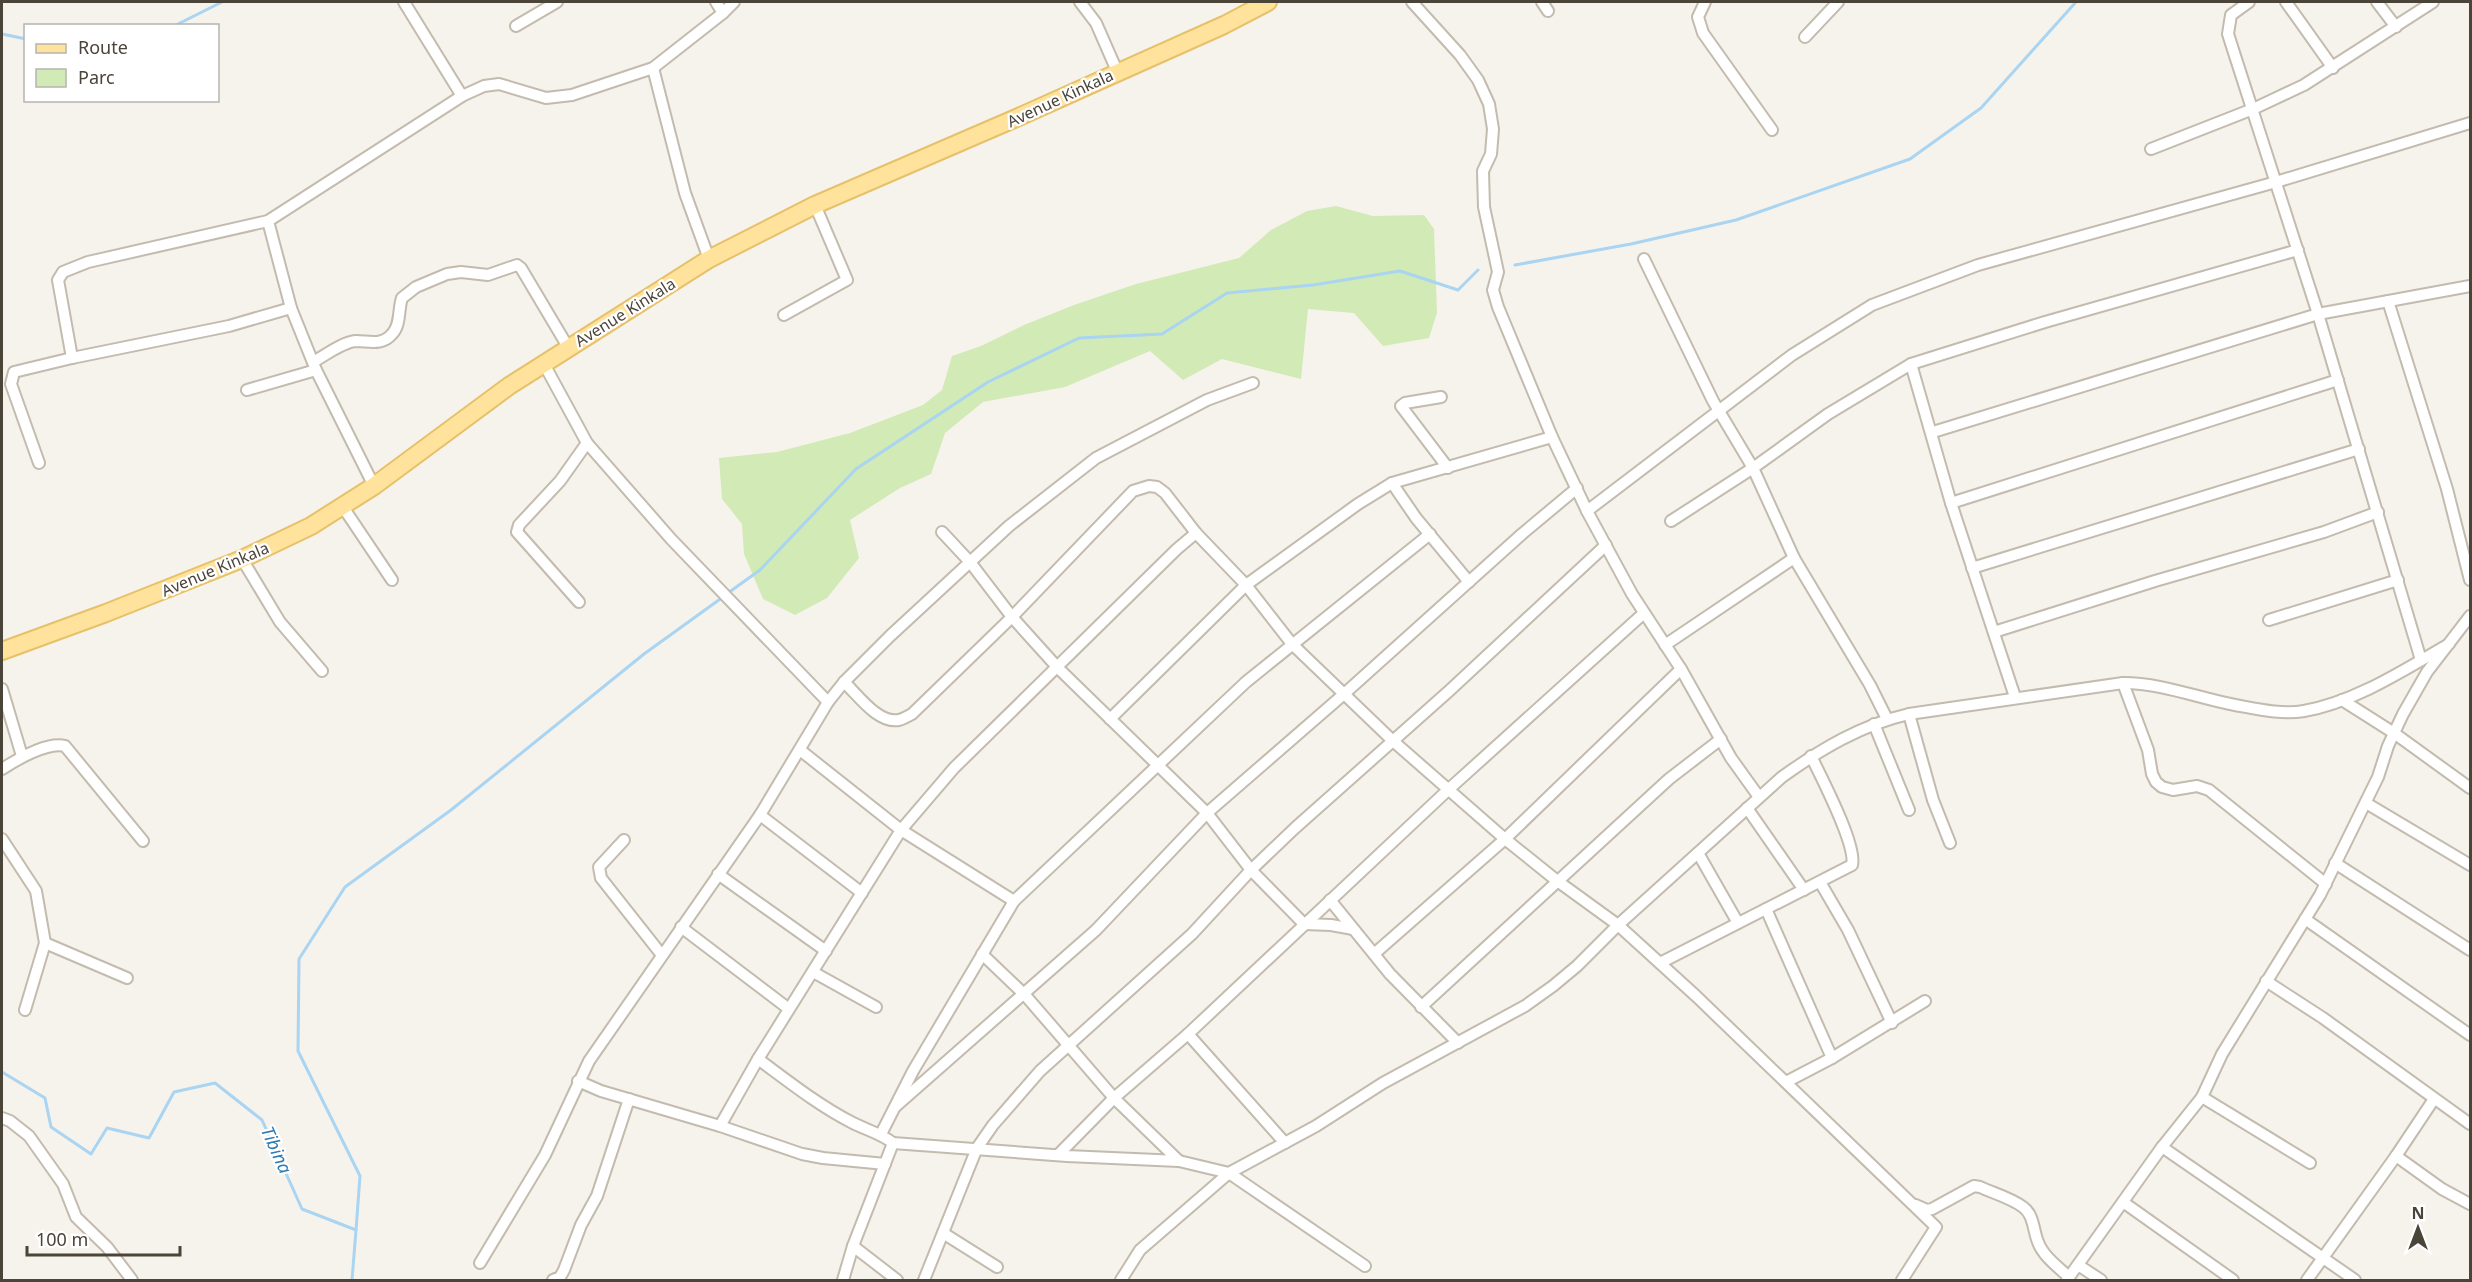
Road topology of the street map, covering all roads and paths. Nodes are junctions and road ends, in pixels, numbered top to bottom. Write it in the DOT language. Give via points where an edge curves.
graph roads {
  1 [pos="404,2"];
  2 [pos="557,2"];
  3 [pos="716,2"];
  4 [pos="734,2"];
  5 [pos="1080,2"];
  6 [pos="1268,2"];
  7 [pos="1412,2"];
  8 [pos="1705,2"];
  9 [pos="1838,2"];
  10 [pos="2249,2"];
  11 [pos="2286,2"];
  12 [pos="2377,2"];
  13 [pos="2433,2"];
  14 [pos="723,13"];
  15 [pos="516,26"];
  16 [pos="2396,27"];
  17 [pos="1805,37"];
  18 [pos="653,68"];
  19 [pos="2333,68"];
  20 [pos="1117,71"];
  21 [pos="462,96"];
  22 [pos="2253,109"];
  23 [pos="2470,123"];
  24 [pos="1772,130"];
  25 [pos="2151,148"];
  26 [pos="2276,182"];
  27 [pos="815,205"];
  28 [pos="268,221"];
  29 [pos="2298,250"];
  30 [pos="1644,259"];
  31 [pos="709,260"];
  32 [pos="2470,286"];
  33 [pos="2388,301"];
  34 [pos="291,308"];
  35 [pos="2318,314"];
  36 [pos="784,315"];
  37 [pos="568,347"];
  38 [pos="72,358"];
  39 [pos="544,363"];
  40 [pos="1911,364"];
  41 [pos="315,366"];
  42 [pos="2338,380"];
  43 [pos="1253,383"];
  44 [pos="247,390"];
  45 [pos="1441,397"];
  46 [pos="1718,410"];
  47 [pos="1933,432"];
  48 [pos="1552,437"];
  49 [pos="587,443"];
  50 [pos="2359,448"];
  51 [pos="39,463"];
  52 [pos="1448,468"];
  53 [pos="1752,468"];
  54 [pos="1392,483"];
  55 [pos="374,486"];
  56 [pos="1577,488"];
  57 [pos="1952,503"];
  58 [pos="343,507"];
  59 [pos="1587,511"];
  60 [pos="2378,512"];
  61 [pos="1671,521"];
  62 [pos="942,532"];
  63 [pos="1196,533"];
  64 [pos="1430,534"];
  65 [pos="1606,545"];
  66 [pos="1794,558"];
  67 [pos="242,559"];
  68 [pos="970,562"];
  69 [pos="1972,568"];
  70 [pos="392,580"];
  71 [pos="2398,580"];
  72 [pos="2470,580"];
  73 [pos="1469,582"];
  74 [pos="1246,585"];
  75 [pos="579,602"];
  76 [pos="1644,613"];
  77 [pos="2470,616"];
  78 [pos="1012,617"];
  79 [pos="2269,620"];
  80 [pos="1994,632"];
  81 [pos="1292,644"];
  82 [pos="2449,644"];
  83 [pos="1665,645"];
  84 [pos="2,651"];
  85 [pos="2421,660"];
  86 [pos="1058,668"];
  87 [pos="1681,669"];
  88 [pos="322,671"];
  89 [pos="844,682"];
  90 [pos="2123,683"];
  91 [pos="2,689"];
  92 [pos="1344,694"];
  93 [pos="2015,697"];
  94 [pos="2342,700"];
  95 [pos="828,702"];
  96 [pos="1909,714"];
  97 [pos="1110,719"];
  98 [pos="1887,719"];
  99 [pos="1874,724"];
  100 [pos="2394,733"];
  101 [pos="1721,739"];
  102 [pos="1393,741"];
  103 [pos="800,750"];
  104 [pos="22,756"];
  105 [pos="1811,756"];
  106 [pos="1156,765"];
  107 [pos="2,769"];
  108 [pos="2470,788"];
  109 [pos="1449,789"];
  110 [pos="1759,797"];
  111 [pos="2366,803"];
  112 [pos="1747,808"];
  113 [pos="1909,810"];
  114 [pos="1207,813"];
  115 [pos="760,815"];
  116 [pos="902,830"];
  117 [pos="2,839"];
  118 [pos="1505,839"];
  119 [pos="624,840"];
  120 [pos="143,841"];
  121 [pos="1950,843"];
  122 [pos="1698,853"];
  123 [pos="2335,863"];
  124 [pos="2470,865"];
  125 [pos="1251,870"];
  126 [pos="718,874"];
  127 [pos="1556,880"];
  128 [pos="1820,882"];
  129 [pos="2326,884"];
  130 [pos="1804,890"];
  131 [pos="862,893"];
  132 [pos="1330,900"];
  133 [pos="1014,901"];
  134 [pos="1766,909"];
  135 [pos="2306,919"];
  136 [pos="1738,923"];
  137 [pos="1304,924"];
  138 [pos="1618,925"];
  139 [pos="681,927"];
  140 [pos="1353,929"];
  141 [pos="45,943"];
  142 [pos="2470,950"];
  143 [pos="826,951"];
  144 [pos="661,954"];
  145 [pos="982,954"];
  146 [pos="1374,954"];
  147 [pos="1660,963"];
  148 [pos="813,972"];
  149 [pos="127,978"];
  150 [pos="2266,981"];
  151 [pos="1024,995"];
  152 [pos="1925,1001"];
  153 [pos="876,1007"];
  154 [pos="1421,1007"];
  155 [pos="789,1009"];
  156 [pos="25,1010"];
  157 [pos="1892,1023"];
  158 [pos="1188,1034"];
  159 [pos="2470,1035"];
  160 [pos="1458,1043"];
  161 [pos="1069,1044"];
  162 [pos="1832,1058"];
  163 [pos="758,1059"];
  164 [pos="578,1081"];
  165 [pos="1786,1082"];
  166 [pos="2202,1097"];
  167 [pos="1113,1098"];
  168 [pos="629,1099"];
  169 [pos="2434,1099"];
  170 [pos="896,1106"];
  171 [pos="2,1118"];
  172 [pos="2470,1124"];
  173 [pos="720,1126"];
  174 [pos="881,1134"];
  175 [pos="893,1143"];
  176 [pos="1286,1143"];
  177 [pos="2162,1147"];
  178 [pos="977,1148"];
  179 [pos="1058,1155"];
  180 [pos="2396,1156"];
  181 [pos="1179,1161"];
  182 [pos="2310,1163"];
  183 [pos="885,1164"];
  184 [pos="1229,1173"];
  185 [pos="1908,1200"];
  186 [pos="2123,1202"];
  187 [pos="2470,1204"];
  188 [pos="943,1233"];
  189 [pos="853,1246"];
  190 [pos="2324,1258"];
  191 [pos="480,1263"];
  192 [pos="2078,1265"];
  193 [pos="1365,1266"];
  194 [pos="997,1268"];
  195 [pos="2068,1279"];
  196 [pos="132,1281"];
  197 [pos="553,1281"];
  198 [pos="843,1281"];
  199 [pos="897,1281"];
  200 [pos="924,1281"];
  201 [pos="1121,1281"];
  202 [pos="1902,1281"];
  203 [pos="2101,1281"];
  204 [pos="2233,1281"];
  205 [pos="2307,1281"];
  206 [pos="2355,1281"];
  1 -- 21 [label="street"];
  2 -- 15 [label="street"];
  3 -- 14 [label="street"];
  4 -- 14 [label="street"];
  5 -- 20 [label="street" via="1095,23"];
  6 -- 20 [label="main road, Avenue Kinkala"];
  7 -- 48 [label="street" via="1460,55 1489,104 1491,154 1483,171 1484,207 1498,272 1493,290"];
  8 -- 24 [label="street" via="1698,17 1703,33"];
  9 -- 17 [label="street"];
  10 -- 22 [label="street" via="2231,15 2228,34"];
  11 -- 19 [label="street"];
  12 -- 16 [label="street"];
  13 -- 16 [label="street"];
  14 -- 18 [label="street"];
  16 -- 19 [label="street"];
  18 -- 21 [label="street" via="572,95 546,98 499,84"];
  18 -- 31 [label="street" via="685,193"];
  19 -- 22 [label="street"];
  20 -- 27 [label="main road, Avenue Kinkala"];
  21 -- 28 [label="street"];
  22 -- 25 [label="street"];
  22 -- 26 [label="street"];
  23 -- 26 [label="street"];
  26 -- 29 [label="street"];
  26 -- 46 [label="street" via="1978,265 1872,305 1792,355"];
  27 -- 31 [label="main road, Avenue Kinkala"];
  27 -- 36 [label="street" via="847,280"];
  28 -- 34 [label="street"];
  28 -- 38 [label="street" via="98,259 63,272 58,280"];
  29 -- 35 [label="street"];
  29 -- 40 [label="street"];
  30 -- 46 [label="street"];
  31 -- 37 [label="main road, Avenue Kinkala"];
  32 -- 33 [label="street"];
  33 -- 35 [label="street"];
  33 -- 72 [label="street" via="2447,489"];
  34 -- 38 [label="street" via="219,328"];
  34 -- 41 [label="street"];
  35 -- 42 [label="street"];
  35 -- 47 [label="street"];
  37 -- 39 [label="main road, Avenue Kinkala"];
  37 -- 41 [label="street" via="517,265 488,275 447,274 416,287 402,298 393,334 377,343 347,343"];
  38 -- 51 [label="street" via="18,370 12,375 11,384"];
  39 -- 49 [label="street"];
  39 -- 55 [label="main road, Avenue Kinkala"];
  40 -- 47 [label="street"];
  40 -- 53 [label="street" via="1828,414"];
  41 -- 44 [label="street"];
  41 -- 55 [label="street"];
  42 -- 50 [label="street"];
  42 -- 57 [label="street"];
  43 -- 68 [label="street" via="1207,400 1096,458 1010,525"];
  45 -- 52 [label="street" via="1401,406"];
  46 -- 53 [label="street"];
  46 -- 59 [label="street"];
  47 -- 57 [label="street"];
  48 -- 52 [label="street"];
  48 -- 56 [label="street"];
  49 -- 75 [label="street" via="560,481 517,528"];
  49 -- 95 [label="street" via="671,539"];
  50 -- 60 [label="street"];
  50 -- 69 [label="street"];
  52 -- 54 [label="street"];
  53 -- 61 [label="street"];
  53 -- 66 [label="street"];
  54 -- 64 [label="street"];
  54 -- 74 [label="street"];
  55 -- 58 [label="main road, Avenue Kinkala"];
  56 -- 59 [label="street"];
  56 -- 73 [label="street"];
  57 -- 69 [label="street"];
  58 -- 67 [label="main road, Avenue Kinkala"];
  58 -- 70 [label="street"];
  59 -- 65 [label="street"];
  60 -- 71 [label="street"];
  60 -- 80 [label="street" via="2315,535"];
  62 -- 68 [label="street"];
  63 -- 74 [label="street"];
  63 -- 78 [label="street" via="1165,493 1157,487 1141,487"];
  63 -- 86 [label="street"];
  64 -- 73 [label="street"];
  64 -- 81 [label="street"];
  65 -- 76 [label="street"];
  65 -- 102 [label="street"];
  66 -- 83 [label="street"];
  66 -- 98 [label="street"];
  67 -- 84 [label="main road, Avenue Kinkala"];
  67 -- 88 [label="street" via="280,622"];
  68 -- 78 [label="street"];
  68 -- 89 [label="street"];
  69 -- 80 [label="street"];
  71 -- 79 [label="street"];
  71 -- 85 [label="street"];
  73 -- 92 [label="street"];
  74 -- 81 [label="street"];
  74 -- 97 [label="street"];
  76 -- 83 [label="street"];
  76 -- 109 [label="street"];
  77 -- 82 [label="street"];
  78 -- 86 [label="street"];
  78 -- 89 [label="street" via="912,714 899,720 877,714"];
  80 -- 93 [label="street"];
  81 -- 92 [label="street"];
  81 -- 106 [label="street"];
  82 -- 85 [label="street"];
  82 -- 100 [label="street" via="2427,672"];
  83 -- 87 [label="street"];
  85 -- 94 [label="street"];
  86 -- 97 [label="street"];
  86 -- 116 [label="street" via="954,768"];
  87 -- 101 [label="street"];
  87 -- 118 [label="street"];
  89 -- 95 [label="street"];
  90 -- 93 [label="street"];
  90 -- 94 [label="street" via="2155,685 2235,705 2285,712 2302,712"];
  90 -- 129 [label="street" via="2156,782 2172,790 2198,786 2209,789"];
  91 -- 104 [label="street"];
  92 -- 102 [label="street"];
  92 -- 114 [label="street"];
  93 -- 96 [label="street"];
  94 -- 100 [label="street"];
  95 -- 103 [label="street"];
  96 -- 98 [label="street"];
  96 -- 121 [label="street" via="1933,800"];
  97 -- 106 [label="street"];
  98 -- 99 [label="street"];
  99 -- 105 [label="street"];
  99 -- 113 [label="street"];
  100 -- 108 [label="street"];
  100 -- 111 [label="street"];
  101 -- 110 [label="street"];
  101 -- 127 [label="street" via="1669,779"];
  102 -- 109 [label="street"];
  102 -- 125 [label="street"];
  103 -- 115 [label="street"];
  103 -- 116 [label="street"];
  104 -- 107 [label="street"];
  104 -- 120 [label="street" via="57,744 65,746"];
  105 -- 110 [label="street"];
  105 -- 128 [label="street" via="1853,857 1852,865"];
  106 -- 114 [label="street"];
  106 -- 133 [label="street"];
  109 -- 118 [label="street"];
  109 -- 132 [label="street"];
  110 -- 112 [label="street"];
  111 -- 123 [label="street"];
  111 -- 124 [label="street"];
  112 -- 122 [label="street"];
  112 -- 130 [label="street"];
  114 -- 125 [label="street"];
  114 -- 151 [label="street" via="1096,930"];
  115 -- 126 [label="street"];
  115 -- 131 [label="street"];
  116 -- 131 [label="street"];
  116 -- 133 [label="street"];
  117 -- 141 [label="street" via="36,891"];
  118 -- 127 [label="street"];
  118 -- 146 [label="street"];
  119 -- 144 [label="street" via="602,862 598,872"];
  122 -- 136 [label="street"];
  122 -- 138 [label="street"];
  123 -- 129 [label="street"];
  123 -- 142 [label="street"];
  125 -- 137 [label="street"];
  125 -- 161 [label="street" via="1192,934"];
  126 -- 139 [label="street"];
  126 -- 143 [label="street"];
  127 -- 138 [label="street"];
  127 -- 154 [label="street"];
  128 -- 130 [label="street"];
  128 -- 157 [label="street" via="1848,930"];
  129 -- 135 [label="street"];
  130 -- 134 [label="street"];
  131 -- 143 [label="street"];
  132 -- 137 [label="street"];
  132 -- 140 [label="street"];
  133 -- 145 [label="street"];
  134 -- 136 [label="street"];
  134 -- 162 [label="street"];
  135 -- 150 [label="street"];
  135 -- 159 [label="street"];
  136 -- 147 [label="street"];
  137 -- 140 [label="street"];
  137 -- 158 [label="street"];
  138 -- 147 [label="street"];
  138 -- 160 [label="street" via="1553,986"];
  139 -- 144 [label="street"];
  139 -- 155 [label="street"];
  140 -- 146 [label="street"];
  141 -- 149 [label="street"];
  141 -- 156 [label="street"];
  143 -- 148 [label="street"];
  144 -- 164 [label="street" via="605,1034"];
  145 -- 151 [label="street"];
  145 -- 170 [label="street"];
  146 -- 154 [label="street"];
  147 -- 165 [label="street"];
  148 -- 153 [label="street"];
  148 -- 155 [label="street"];
  150 -- 166 [label="street" via="2222,1054"];
  150 -- 169 [label="street"];
  151 -- 161 [label="street"];
  151 -- 170 [label="street"];
  152 -- 157 [label="street"];
  154 -- 160 [label="street"];
  155 -- 163 [label="street"];
  157 -- 162 [label="street"];
  158 -- 167 [label="street"];
  158 -- 176 [label="street"];
  160 -- 176 [label="street" via="1383,1083"];
  161 -- 167 [label="street"];
  161 -- 178 [label="street" via="1010,1105"];
  162 -- 165 [label="street"];
  163 -- 173 [label="street"];
  163 -- 174 [label="street" via="852,1123"];
  164 -- 168 [label="street"];
  164 -- 191 [label="street" via="545,1155"];
  165 -- 185 [label="street"];
  166 -- 177 [label="street"];
  166 -- 182 [label="street"];
  167 -- 179 [label="street"];
  167 -- 181 [label="street"];
  168 -- 173 [label="street"];
  168 -- 197 [label="street" via="597,1196 564,1270"];
  169 -- 172 [label="street"];
  169 -- 180 [label="street"];
  170 -- 174 [label="street"];
  171 -- 196 [label="street" via="36,1144 63,1184 76,1216"];
  173 -- 183 [label="street" via="802,1154"];
  174 -- 175 [label="street"];
  175 -- 178 [label="street"];
  175 -- 183 [label="street"];
  176 -- 184 [label="street"];
  177 -- 186 [label="street"];
  177 -- 190 [label="street"];
  178 -- 179 [label="street"];
  178 -- 188 [label="street"];
  179 -- 181 [label="street"];
  180 -- 187 [label="street"];
  180 -- 190 [label="street"];
  181 -- 184 [label="street"];
  183 -- 189 [label="street"];
  184 -- 193 [label="street"];
  184 -- 201 [label="street" via="1140,1250"];
  185 -- 195 [label="street" via="1932,1209 1974,1186 2012,1201 2024,1207 2042,1249"];
  185 -- 202 [label="street" via="1936,1227"];
  186 -- 192 [label="street"];
  186 -- 204 [label="street"];
  188 -- 194 [label="street"];
  188 -- 200 [label="street"];
  189 -- 198 [label="street"];
  189 -- 199 [label="street"];
  190 -- 205 [label="street"];
  190 -- 206 [label="street"];
  192 -- 195 [label="street"];
  192 -- 203 [label="street"];
}
